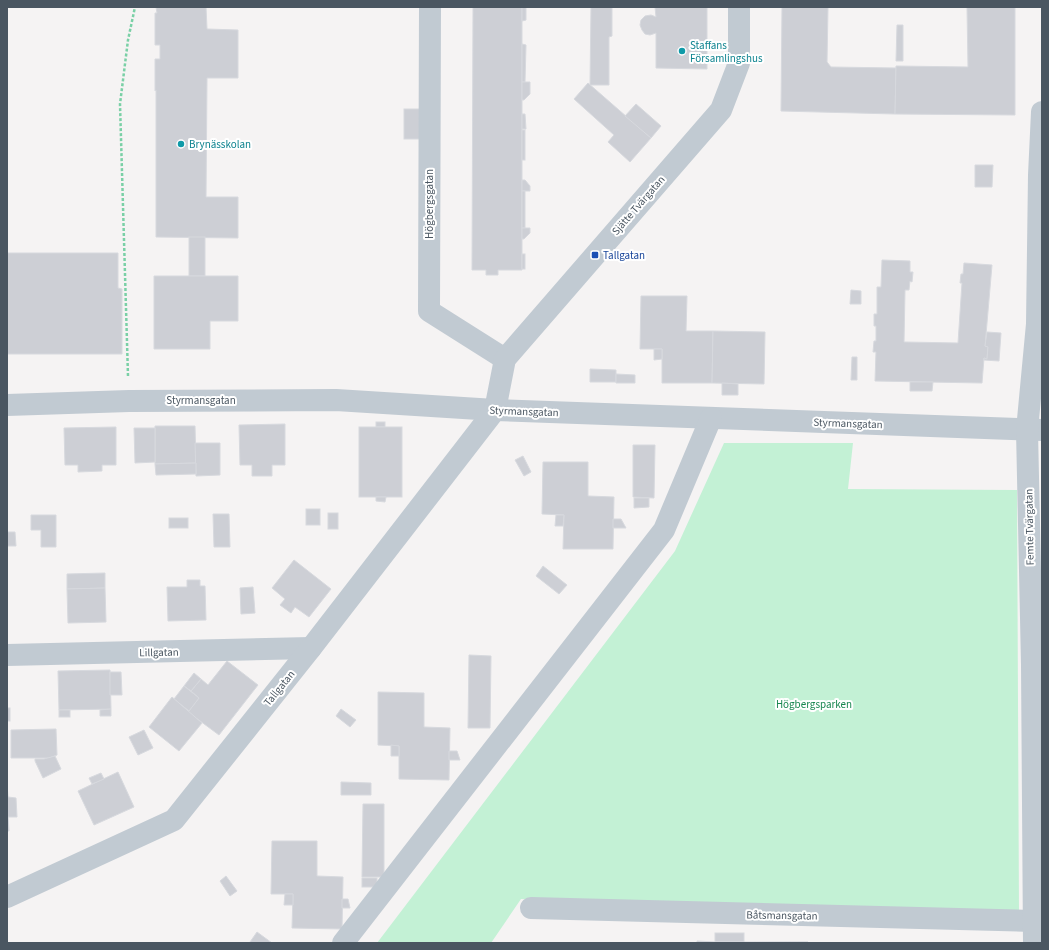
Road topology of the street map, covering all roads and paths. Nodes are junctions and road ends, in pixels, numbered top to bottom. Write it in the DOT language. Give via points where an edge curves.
graph roads {
  1 [pos="135,7"];
  2 [pos="430,7"];
  3 [pos="739,7"];
  4 [pos="1042,112"];
  5 [pos="1041,175"];
  6 [pos="505,359"];
  7 [pos="129,401"];
  8 [pos="7,405"];
  9 [pos="496,410"];
  10 [pos="711,418"];
  11 [pos="1035,430"];
  12 [pos="311,648"];
  13 [pos="7,655"];
  14 [pos="7,897"];
  15 [pos="531,908"];
  16 [pos="1034,921"];
  17 [pos="343,943"];
  18 [pos="1034,943"];
  1 -- 7 [label="path" via="120,104"];
  2 -- 6 [label="street, Högbergsgatan" via="429,311"];
  3 -- 6 [label="street, Sjätte Tvärgatan" via="739,63 721,110"];
  4 -- 5 [label="street, Femte Tvärgatan"];
  5 -- 11 [label="street, Femte Tvärgatan"];
  6 -- 9 [label="street"];
  7 -- 8 [label="street, Styrmansgatan"];
  7 -- 9 [label="street, Styrmansgatan" via="336,400"];
  9 -- 10 [label="street, Styrmansgatan"];
  9 -- 12 [label="street, Tallgatan"];
  10 -- 11 [label="street, Styrmansgatan"];
  10 -- 17 [label="street" via="664,530"];
  11 -- 16 [label="street, Femte Tvärgatan" via="1032,665"];
  12 -- 13 [label="street, Lillgatan"];
  12 -- 14 [label="street, Tallgatan" via="174,820"];
  15 -- 16 [label="street, Båtsmansgatan"];
  16 -- 18 [label="street, Femte Tvärgatan"];
}
